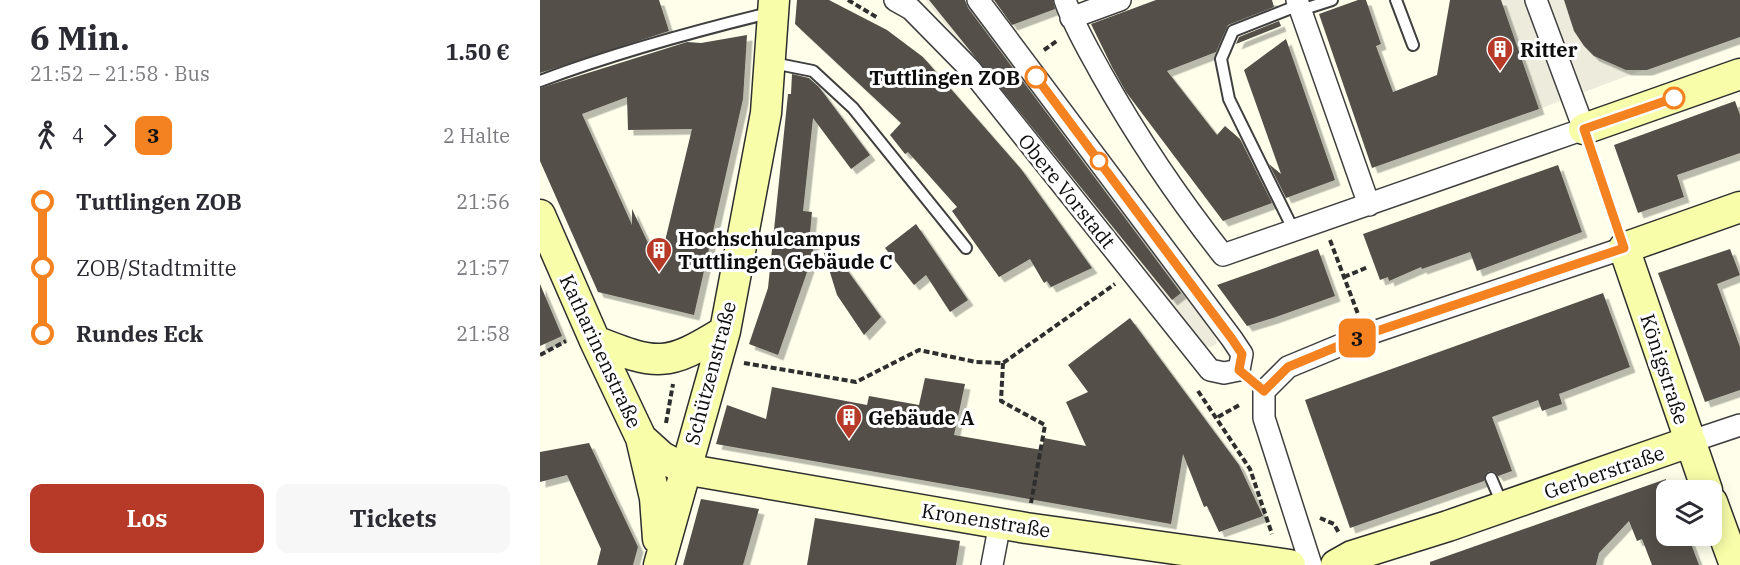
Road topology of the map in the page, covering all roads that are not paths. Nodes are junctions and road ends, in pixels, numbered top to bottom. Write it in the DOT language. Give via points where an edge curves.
graph roads {
  1 [pos="895,0"];
  2 [pos="978,0"];
  3 [pos="1120,0"];
  4 [pos="1332,0"];
  5 [pos="1396,0"];
  6 [pos="1536,0"];
  7 [pos="1299,5"];
  8 [pos="773,6"];
  9 [pos="1071,15"];
  10 [pos="1413,45"];
  11 [pos="769,63"];
  12 [pos="1739,79"];
  13 [pos="540,81"];
  14 [pos="1584,129"];
  15 [pos="1369,204"];
  16 [pos="1740,207"];
  17 [pos="540,214"];
  18 [pos="1294,231"];
  19 [pos="966,248"];
  20 [pos="1624,248"];
  21 [pos="725,331"];
  22 [pos="595,341"];
  23 [pos="1239,370"];
  24 [pos="1264,391"];
  25 [pos="1740,426"];
  26 [pos="641,438"];
  27 [pos="1689,442"];
  28 [pos="684,469"];
  29 [pos="1491,478"];
  30 [pos="1703,480"];
  31 [pos="1503,507"];
  32 [pos="1013,525"];
  33 [pos="1722,529"];
  34 [pos="659,562"];
  35 [pos="992,565"];
  36 [pos="1290,565"];
  37 [pos="1311,565"];
  38 [pos="1336,565"];
  39 [pos="1735,565"];
  1 -- 23 [label="street, Obere Vorstadt" via="911,9 970,69 1210,370 1224,374"];
  2 -- 23 [label="street, Obere Vorstadt" via="1232,339 1242,354"];
  3 -- 9 [label="street"];
  4 -- 7 [label="lane"];
  5 -- 10 [label="lane"];
  6 -- 14 [label="street"];
  7 -- 15 [label="street"];
  7 -- 18 [label="lane" via="1233,31 1221,59 1230,99"];
  8 -- 11 [label="street, Schützenstraße"];
  8 -- 13 [label="lane" via="598,59"];
  9 -- 18 [label="street" via="1122,110 1223,255"];
  11 -- 19 [label="lane" via="813,71 853,108"];
  11 -- 21 [label="street, Schützenstraße" via="766,113"];
  12 -- 14 [label="street"];
  14 -- 15 [label="street"];
  15 -- 18 [label="street"];
  16 -- 20 [label="street"];
  17 -- 22 [label="street, Katharinenstraße"];
  20 -- 24 [label="street" via="1365,335 1288,367"];
  20 -- 27 [label="street, Königstraße"];
  21 -- 22 [label="street" via="687,354 661,360 631,355"];
  21 -- 28 [label="street, Schützenstraße"];
  22 -- 26 [label="street, Katharinenstraße"];
  23 -- 24 [label="street"];
  24 -- 37 [label="street" via="1264,418"];
  25 -- 27 [label="street, Gerberstraße"];
  26 -- 28 [label="street, Katharinenstraße" via="662,457"];
  26 -- 34 [label="street" via="655,498"];
  27 -- 30 [label="street, Königstraße"];
  27 -- 31 [label="street, Gerberstraße"];
  28 -- 32 [label="street, Kronenstraße"];
  28 -- 34 [label="street, Schützenstraße"];
  29 -- 31 [label="lane"];
  31 -- 38 [label="street, Gerberstraße" via="1352,556"];
  32 -- 35 [label="street"];
  32 -- 36 [label="street, Kronenstraße"];
  33 -- 39 [label="street"];
}
